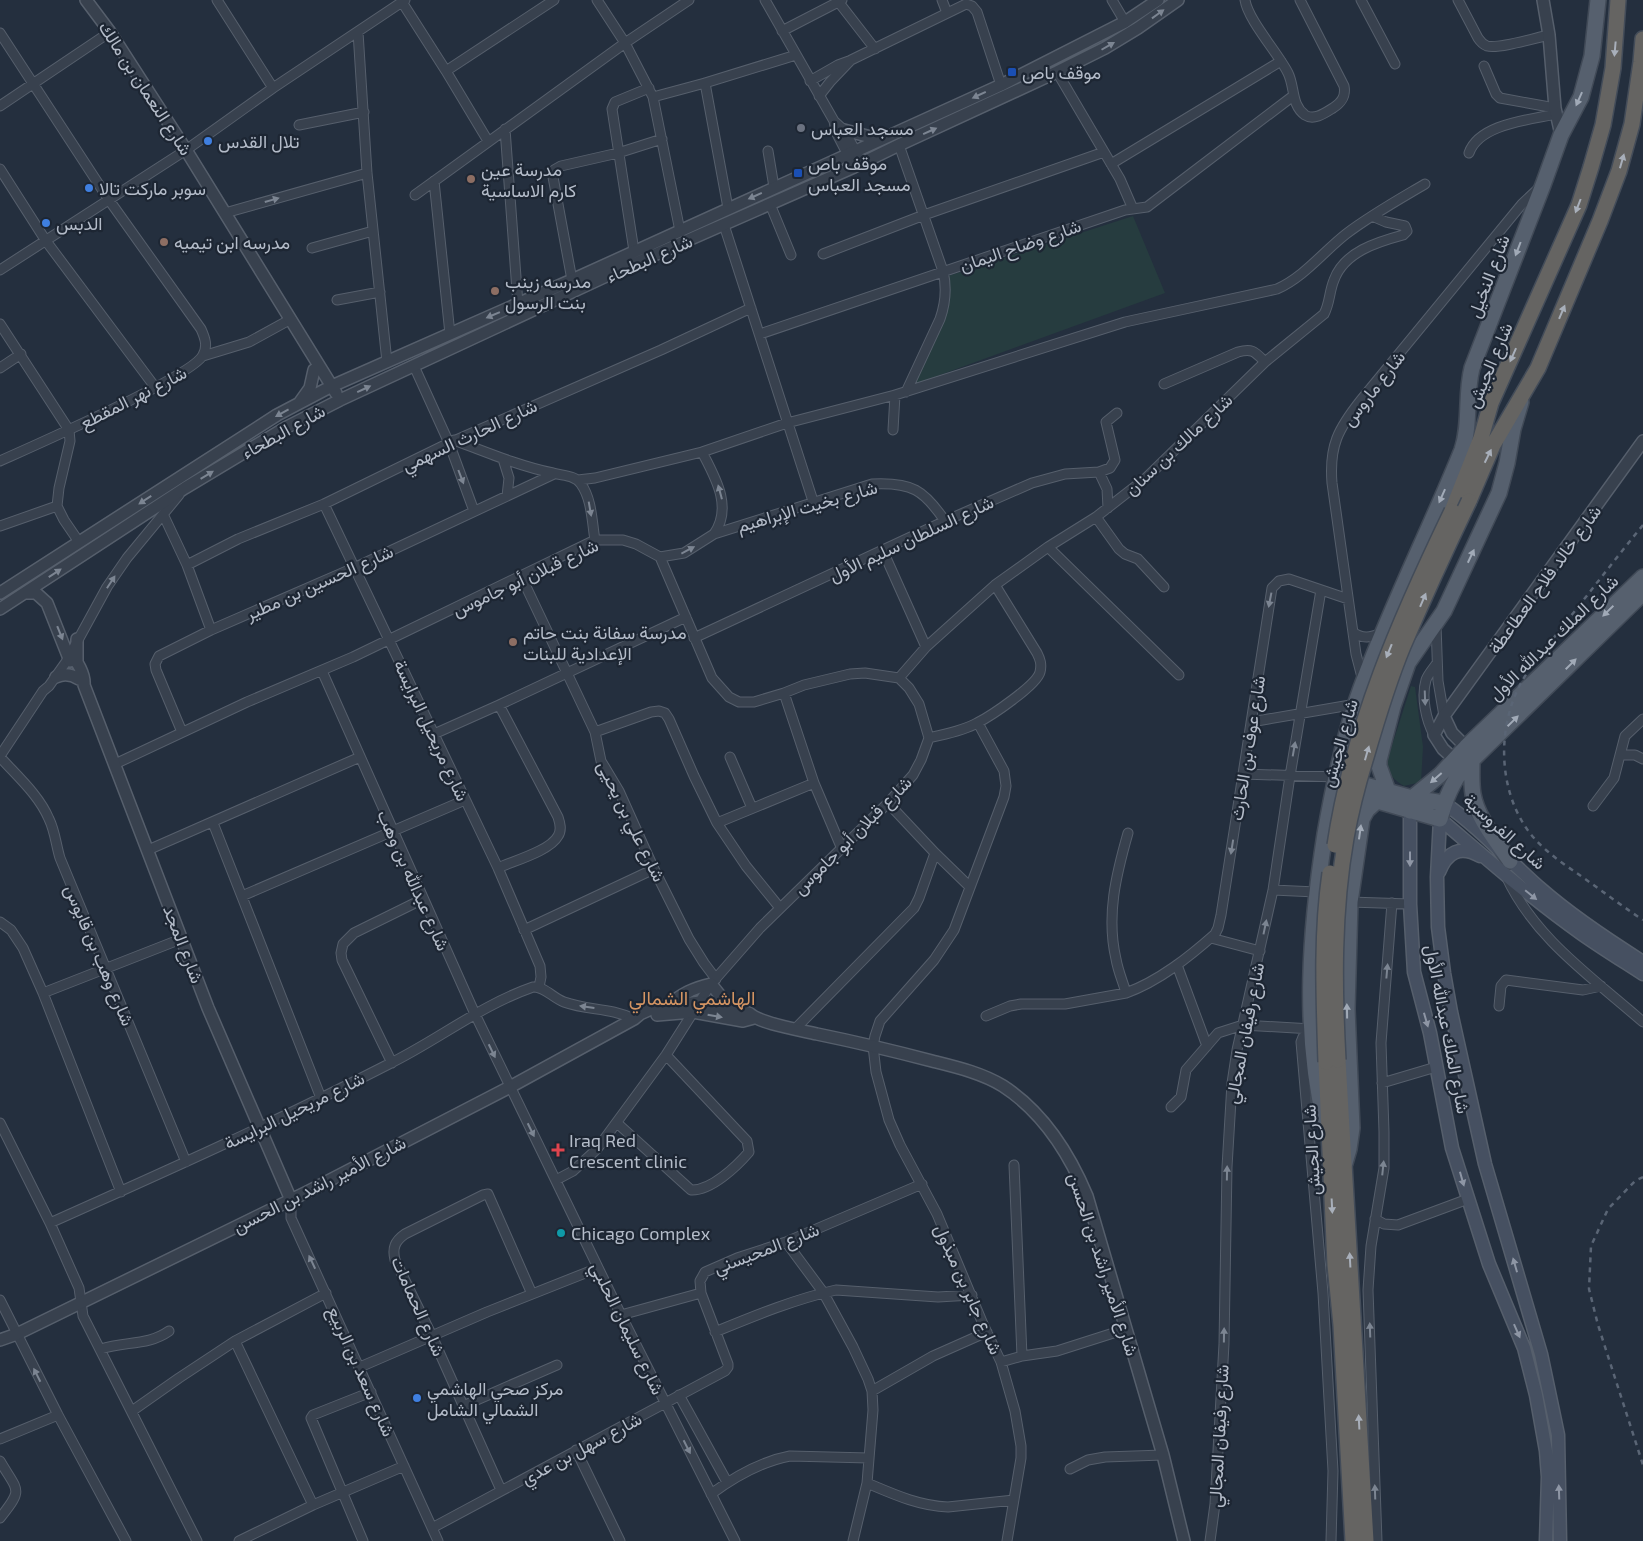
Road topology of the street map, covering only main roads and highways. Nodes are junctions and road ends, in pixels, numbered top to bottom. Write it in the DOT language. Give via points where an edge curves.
graph roads {
  1 [pos="1598,0"];
  2 [pos="1618,0"];
  3 [pos="1643,38"];
  4 [pos="1525,392"];
  5 [pos="1474,436"];
  6 [pos="1643,577"];
  7 [pos="1643,593"];
  8 [pos="1469,753"];
  9 [pos="1334,783"];
  10 [pos="1383,796"];
  11 [pos="1444,803"];
  12 [pos="1411,804"];
  13 [pos="1440,819"];
  14 [pos="1493,864"];
  15 [pos="1507,868"];
  16 [pos="1437,877"];
  17 [pos="1643,962"];
  18 [pos="1643,974"];
  19 [pos="1320,1067"];
  20 [pos="1345,1164"];
  21 [pos="1540,1354"];
  22 [pos="1528,1358"];
  23 [pos="1353,1541"];
  24 [pos="1366,1541"];
  25 [pos="1546,1541"];
  26 [pos="1560,1541"];
  1 -- 5 [label="main road, شارع النخيل, one-way" via="1592,56 1581,97 1561,134 1543,185 1524,213 1472,368 1468,394"];
  2 -- 5 [label="highway, شارع الجيش, one-way" via="1613,68 1603,125 1579,205 1492,403"];
  4 -- 3 [label="highway, شارع الجيش, one-way" via="1619,171 1632,124"];
  10 -- 4 [label="main road, one-way" via="1379,760 1408,663 1436,625 1452,596 1499,493"];
  19 -- 4 [label="highway, شارع الجيش, one-way, bridge" via="1334,990 1338,902 1346,837 1380,708 1403,647 1493,445"];
  5 -- 9 [label="main road, شارع النخيل, one-way" via="1460,455 1363,681"];
  5 -- 19 [label="highway, شارع الجيش, one-way, bridge" via="1452,511 1420,577 1368,706 1341,803 1326,906"];
  6 -- 8 [label="main road, شارع الملك عبدالله الأول, one-way"];
  8 -- 7 [label="main road, شارع الملك عبدالله الأول, one-way"];
  8 -- 11 [label="main road, شارع الملك عبدالله الأول"];
  8 -- 12 [label="main road, شارع الملك عبدالله الأول, one-way" via="1454,759"];
  8 -- 15 [label="main road" via="1477,807"];
  9 -- 10 [label="main road, شارع الفروسية"];
  9 -- 19 [label="main road, شارع النخيل" via="1316,892 1311,962 1312,1031"];
  10 -- 12 [label="main road, شارع الفروسية"];
  20 -- 10 [label="main road, one-way" via="1352,1128 1347,1009 1350,902 1364,812"];
  11 -- 12 [label="main road, شارع الفروسية"];
  11 -- 13 [label="main road, شارع الملك عبدالله الأول"];
  11 -- 15 [label="main road, شارع الفروسية" via="1461,816"];
  12 -- 13 [label="main road, شارع الفروسية"];
  12 -- 22 [label="main road, شارع الملك عبدالله الأول, one-way" via="1410,904 1414,972 1430,1033 1452,1148 1498,1288"];
  13 -- 14 [label="main road, شارع الفروسية"];
  13 -- 16 [label="main road, شارع الملك عبدالله الأول"];
  14 -- 15 [label="main road, شارع الفروسية"];
  14 -- 16 [label="main road" via="1475,854 1455,852 1446,859"];
  15 -- 17 [label="main road, شارع الفروسية"];
  15 -- 18 [label="main road, شارع الفروسية, one-way" via="1583,935"];
  21 -- 16 [label="main road, شارع الملك عبدالله الأول, one-way" via="1485,1164 1451,1012 1438,927"];
  19 -- 20 [label="highway, شارع الجيش"];
  19 -- 23 [label="highway, شارع الجيش, one-way" via="1329,1140"];
  24 -- 20 [label="highway, شارع الجيش, one-way"];
  21 -- 22 [label="main road"];
  26 -- 21 [label="main road, شارع الملك عبدالله الأول, one-way" via="1558,1435"];
  22 -- 25 [label="main road, شارع الملك عبدالله الأول" via="1546,1451"];
}
